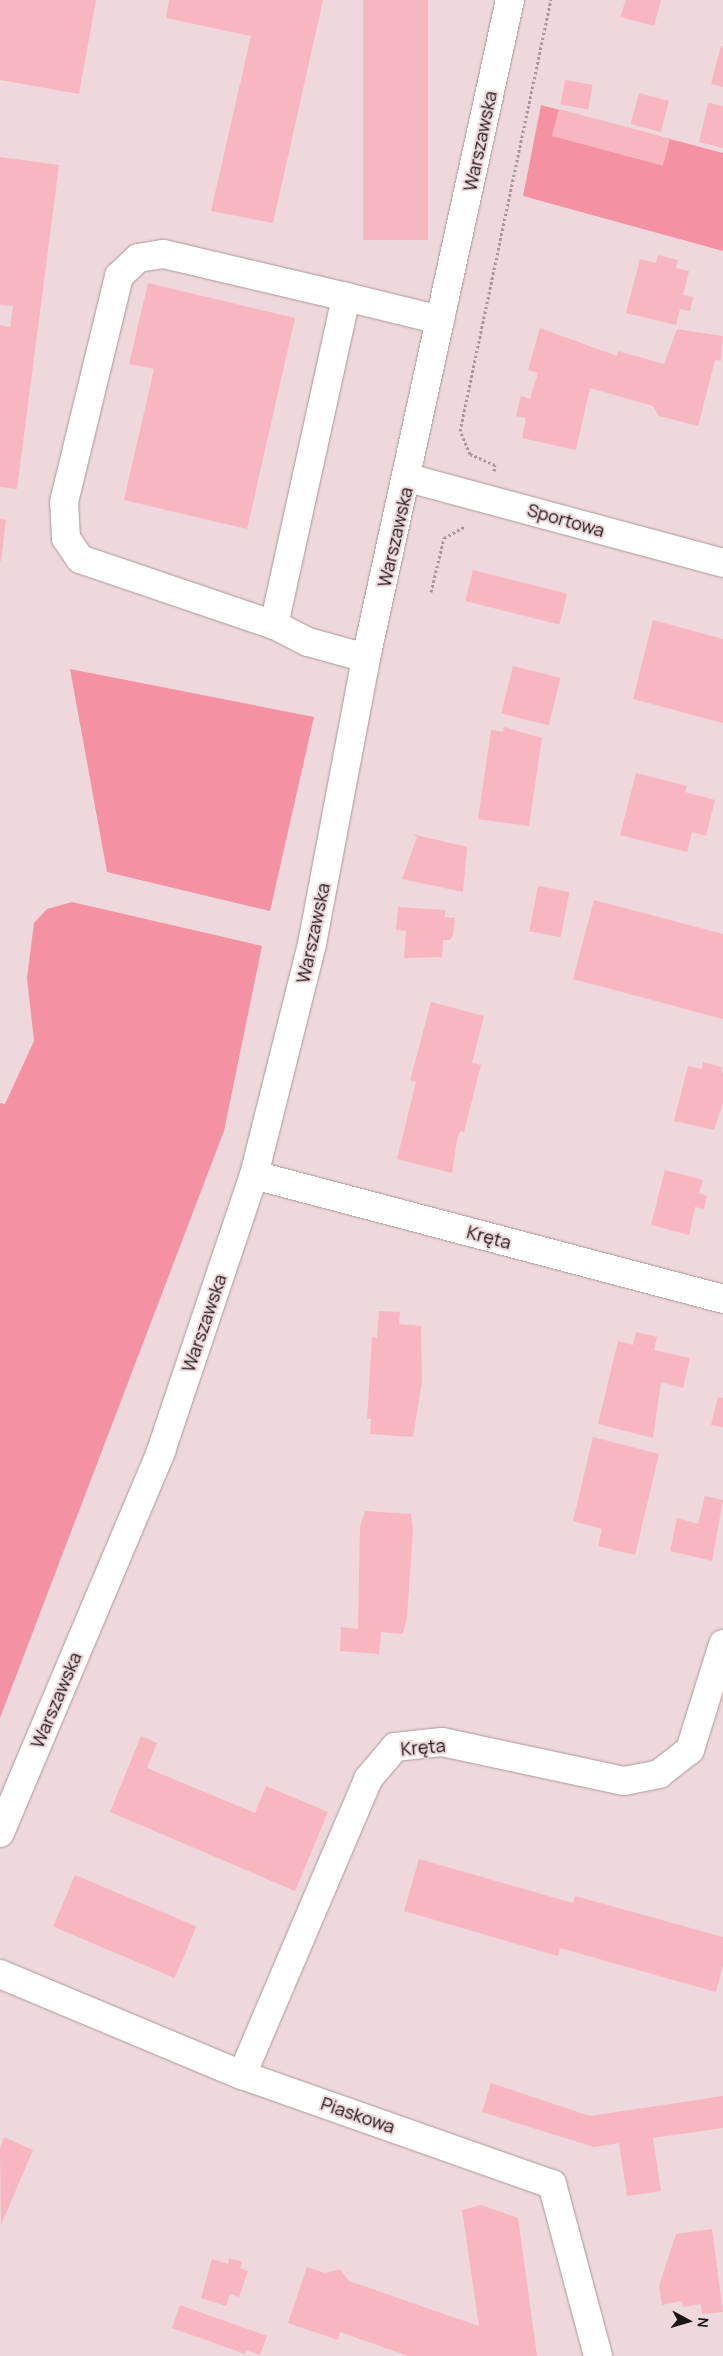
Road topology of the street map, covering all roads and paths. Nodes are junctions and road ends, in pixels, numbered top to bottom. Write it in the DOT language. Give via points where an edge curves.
graph roads {
  1 [pos="510,0"];
  2 [pos="551,0"];
  3 [pos="346,297"];
  4 [pos="440,320"];
  5 [pos="494,469"];
  6 [pos="408,478"];
  7 [pos="471,527"];
  8 [pos="723,563"];
  9 [pos="431,592"];
  10 [pos="274,625"];
  11 [pos="366,658"];
  12 [pos="254,1175"];
  13 [pos="723,1299"];
  14 [pos="723,1644"];
  15 [pos="0,1833"];
  16 [pos="0,1974"];
  17 [pos="242,2075"];
  18 [pos="598,2356"];
  1 -- 4 [label="street, Warszawska"];
  2 -- 5 [label="path" via="460,431 470,454 495,465"];
  3 -- 4 [label="street"];
  3 -- 10 [label="street"];
  3 -- 10 [label="street" via="164,254 138,258 119,276 64,502 66,538 80,559"];
  4 -- 6 [label="street, Warszawska"];
  6 -- 8 [label="street, Sportowa"];
  6 -- 11 [label="street, Warszawska"];
  7 -- 9 [label="path" via="455,529 444,538"];
  10 -- 11 [label="street" via="308,642"];
  11 -- 12 [label="street, Warszawska" via="312,944"];
  12 -- 13 [label="street, Kręta"];
  12 -- 15 [label="street, Warszawska" via="161,1451"];
  14 -- 17 [label="street, Kręta" via="690,1750 659,1774 624,1780 442,1742 395,1747 368,1779"];
  16 -- 17 [label="street, Piaskowa"];
  17 -- 18 [label="street, Piaskowa" via="552,2184"];
}
